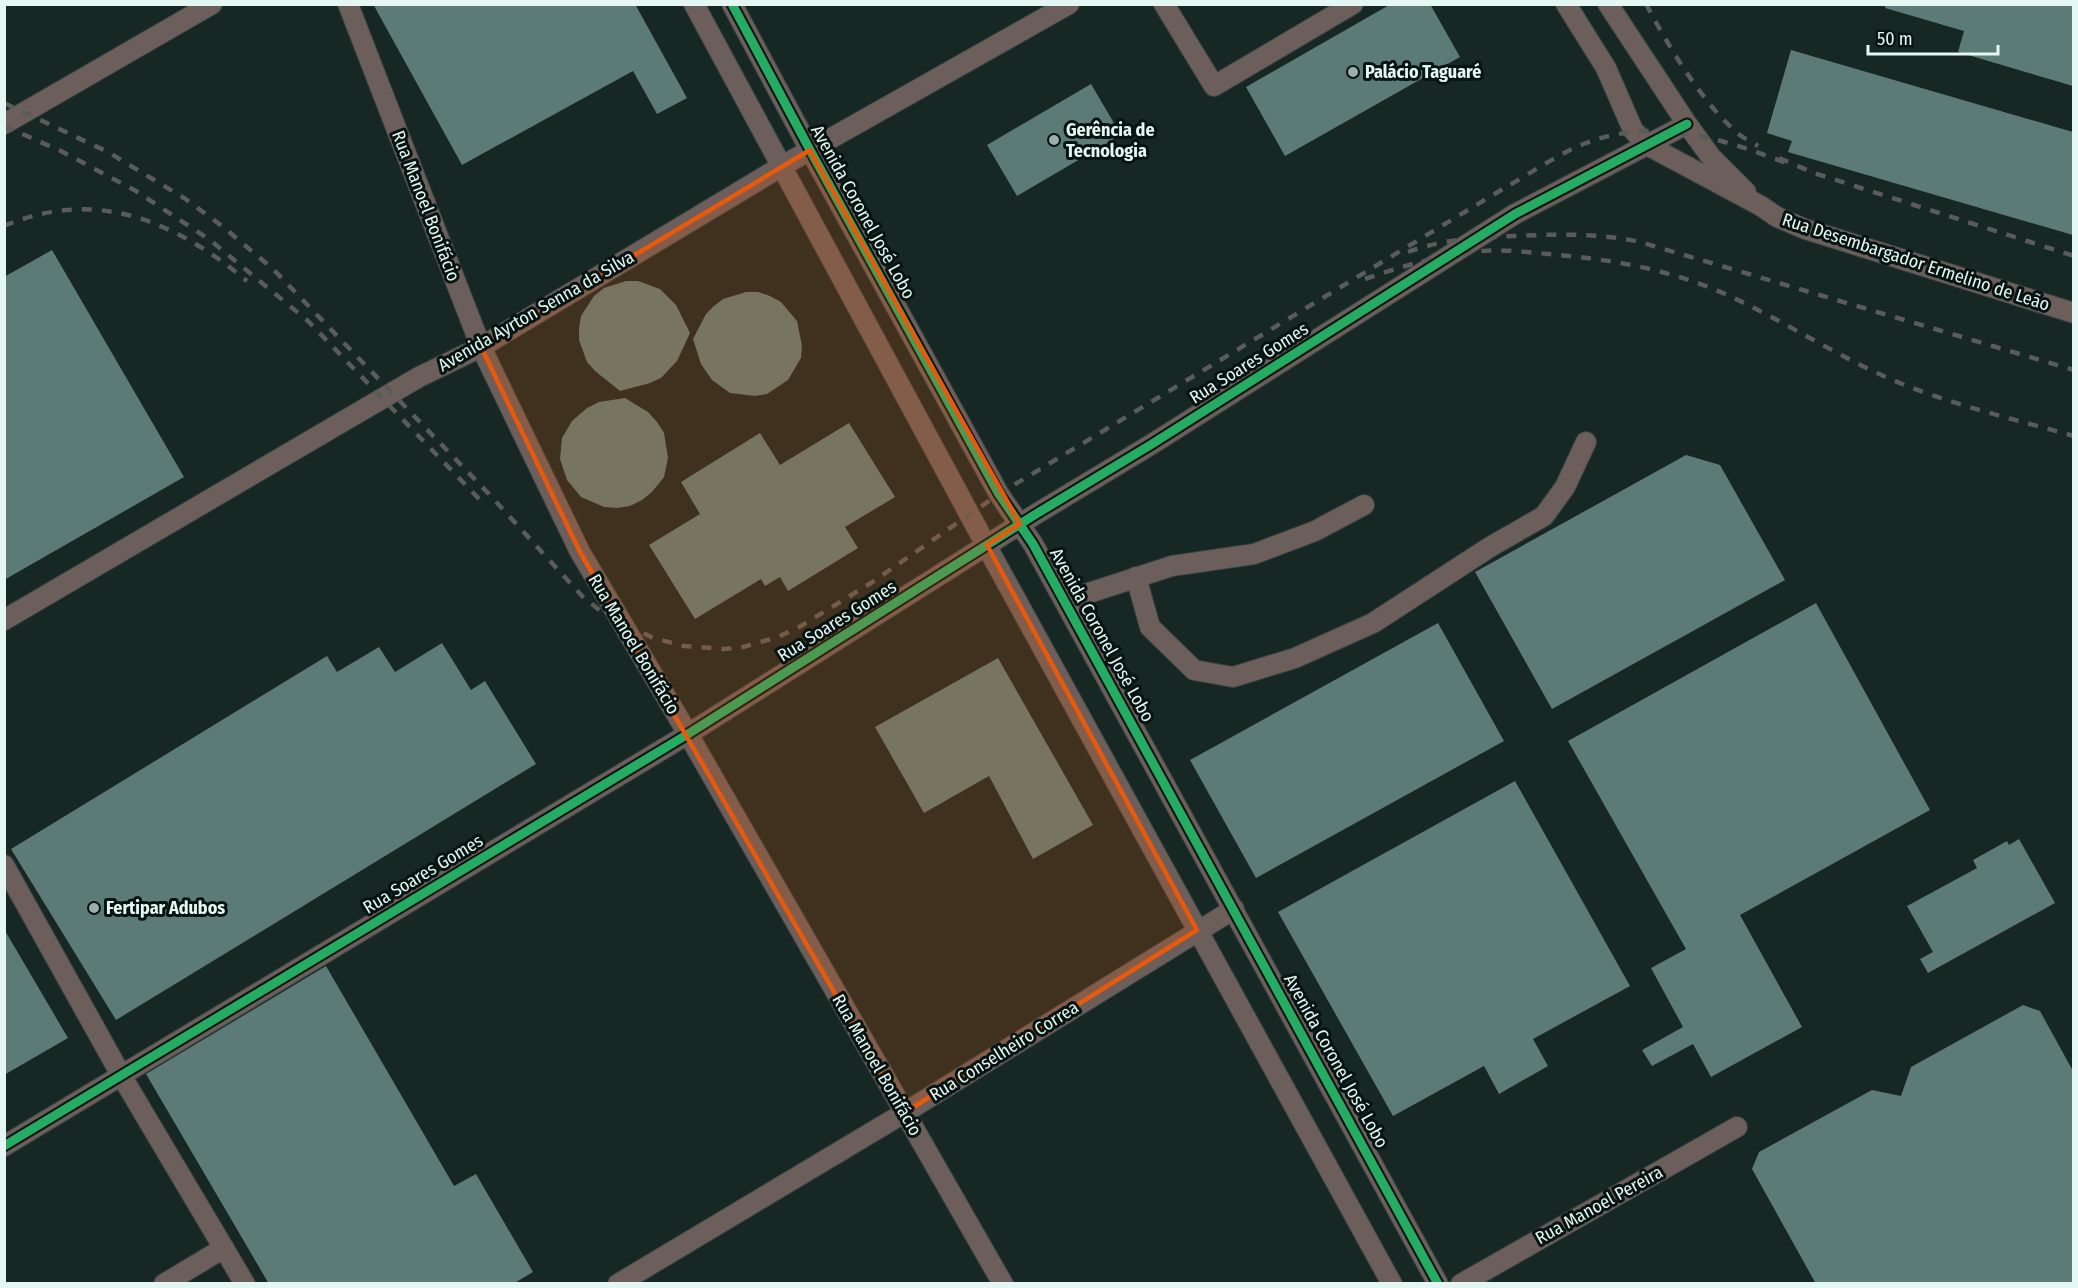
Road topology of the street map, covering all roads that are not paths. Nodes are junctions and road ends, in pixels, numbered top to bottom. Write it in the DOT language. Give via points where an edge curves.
graph roads {
  1 [pos="213,4"];
  2 [pos="348,4"];
  3 [pos="694,4"];
  4 [pos="732,4"];
  5 [pos="1069,4"];
  6 [pos="1164,4"];
  7 [pos="1353,4"];
  8 [pos="1566,4"];
  9 [pos="1608,4"];
  10 [pos="1326,11"];
  11 [pos="4,124"];
  12 [pos="1687,124"];
  13 [pos="1647,145"];
  14 [pos="810,150"];
  15 [pos="782,166"];
  16 [pos="1761,206"];
  17 [pos="2073,313"];
  18 [pos="481,347"];
  19 [pos="1586,442"];
  20 [pos="1364,505"];
  21 [pos="1020,524"];
  22 [pos="986,545"];
  23 [pos="1136,577"];
  24 [pos="1064,601"];
  25 [pos="4,620"];
  26 [pos="688,734"];
  27 [pos="4,865"];
  28 [pos="1234,909"];
  29 [pos="1197,930"];
  30 [pos="121,1075"];
  31 [pos="904,1113"];
  32 [pos="1737,1127"];
  33 [pos="4,1146"];
  34 [pos="224,1248"];
  35 [pos="164,1284"];
  36 [pos="245,1284"];
  37 [pos="618,1284"];
  38 [pos="1003,1284"];
  39 [pos="1392,1284"];
  40 [pos="1438,1284"];
  41 [pos="1461,1284"];
  1 -- 11 [label="street"];
  2 -- 18 [label="street, Rua Manoel Bonifácio"];
  3 -- 15 [label="street"];
  4 -- 14 [label="street, Avenida Coronel José Lobo"];
  5 -- 14 [label="street, Avenida Ayrton Senna da Silva"];
  6 -- 10 [label="street" via="1214,86"];
  7 -- 10 [label="street"];
  8 -- 13 [label="street, Rua Desembargador Ermelino de Leão" via="1606,68 1633,130"];
  9 -- 12 [label="street, Rua Desembargador Ermelino de Leão"];
  12 -- 13 [label="street, Rua Soares Gomes"];
  12 -- 16 [label="street, Rua Desembargador Ermelino de Leão" via="1711,157"];
  13 -- 16 [label="street, Rua Desembargador Ermelino de Leão"];
  13 -- 21 [label="street, Rua Soares Gomes" via="1515,214"];
  14 -- 15 [label="street, Avenida Ayrton Senna da Silva"];
  14 -- 21 [label="street, Avenida Coronel José Lobo" via="999,494"];
  15 -- 18 [label="street, Avenida Ayrton Senna da Silva"];
  15 -- 22 [label="street"];
  16 -- 17 [label="street, Rua Desembargador Ermelino de Leão" via="1805,229"];
  18 -- 25 [label="street, Avenida Ayrton Senna da Silva" via="419,377"];
  18 -- 26 [label="street, Rua Manoel Bonifácio" via="580,552"];
  19 -- 23 [label="street" via="1565,487 1544,516 1373,623 1295,658 1233,677 1194,670 1150,627"];
  20 -- 23 [label="street" via="1315,531 1254,554 1172,566"];
  21 -- 22 [label="street, Rua Soares Gomes"];
  21 -- 24 [label="street, Avenida Coronel José Lobo"];
  22 -- 26 [label="street, Rua Soares Gomes"];
  22 -- 29 [label="street"];
  23 -- 24 [label="street"];
  24 -- 28 [label="street, Avenida Coronel José Lobo"];
  26 -- 30 [label="street, Rua Soares Gomes"];
  26 -- 31 [label="street, Rua Manoel Bonifácio"];
  27 -- 30 [label="street"];
  28 -- 29 [label="street, Rua Conselheiro Correa"];
  28 -- 40 [label="street, Avenida Coronel José Lobo"];
  29 -- 31 [label="street, Rua Conselheiro Correa"];
  29 -- 39 [label="street"];
  30 -- 33 [label="street, Rua Soares Gomes"];
  30 -- 34 [label="street"];
  31 -- 37 [label="street, Rua Conselheiro Correa"];
  31 -- 38 [label="street, Rua Manoel Bonifácio"];
  32 -- 41 [label="street, Rua Manoel Pereira"];
  34 -- 35 [label="street"];
  34 -- 36 [label="street"];
}
